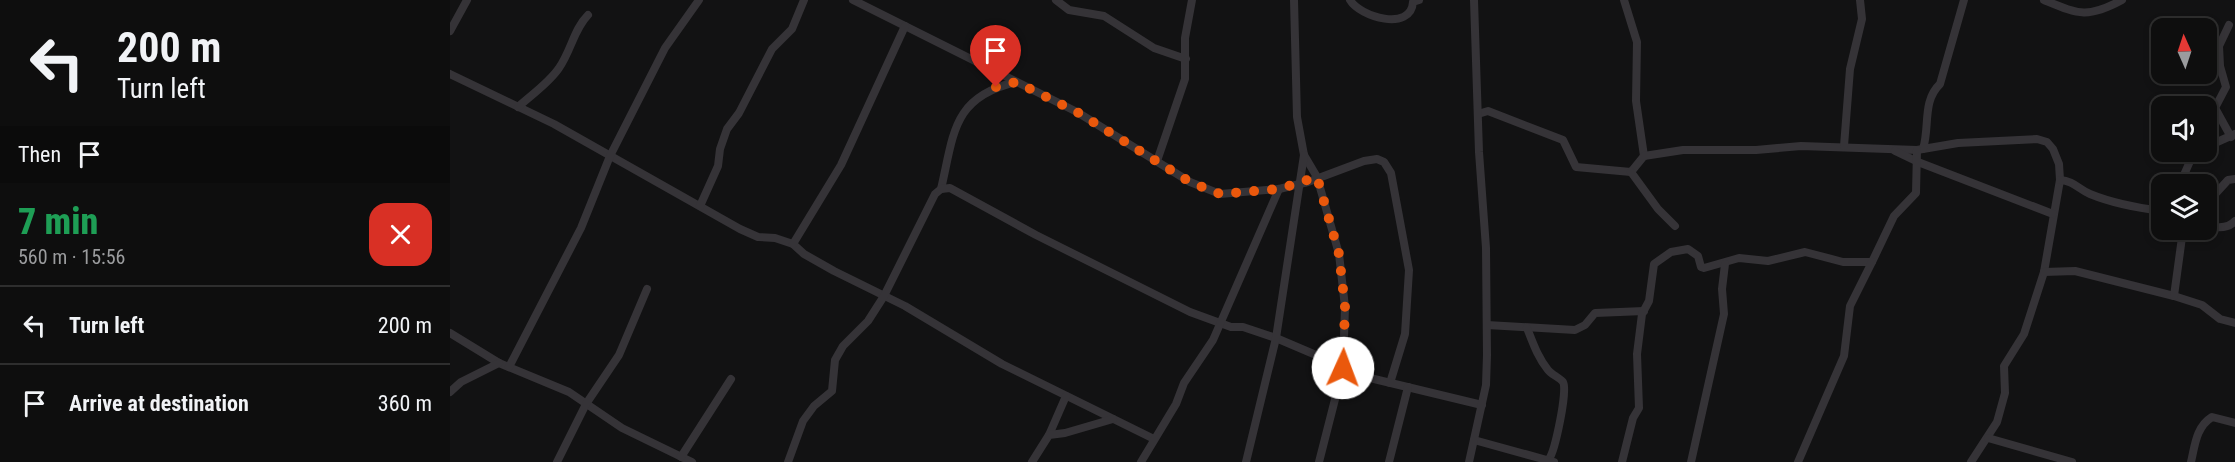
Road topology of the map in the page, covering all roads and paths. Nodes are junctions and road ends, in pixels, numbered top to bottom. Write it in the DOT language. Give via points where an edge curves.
graph roads {
  1 [pos="467,0"];
  2 [pos="699,0"];
  3 [pos="804,0"];
  4 [pos="853,0"];
  5 [pos="1056,0"];
  6 [pos="1192,0"];
  7 [pos="1294,0"];
  8 [pos="1350,0"];
  9 [pos="1419,0"];
  10 [pos="1474,0"];
  11 [pos="1624,0"];
  12 [pos="1860,0"];
  13 [pos="1964,0"];
  14 [pos="2044,0"];
  15 [pos="2122,0"];
  16 [pos="588,15"];
  17 [pos="2229,25"];
  18 [pos="905,26"];
  19 [pos="450,31"];
  20 [pos="1186,59"];
  21 [pos="450,74"];
  22 [pos="1016,82"];
  23 [pos="518,107"];
  24 [pos="1478,114"];
  25 [pos="2233,136"];
  26 [pos="2217,143"];
  27 [pos="1844,146"];
  28 [pos="1892,149"];
  29 [pos="1920,149"];
  30 [pos="1304,155"];
  31 [pos="610,156"];
  32 [pos="1644,156"];
  33 [pos="1157,161"];
  34 [pos="1918,162"];
  35 [pos="1631,172"];
  36 [pos="1317,177"];
  37 [pos="2235,179"];
  38 [pos="2060,180"];
  39 [pos="1300,183"];
  40 [pos="940,189"];
  41 [pos="1279,189"];
  42 [pos="2217,192"];
  43 [pos="700,206"];
  44 [pos="2151,209"];
  45 [pos="2053,214"];
  46 [pos="2235,221"];
  47 [pos="1675,226"];
  48 [pos="2217,227"];
  49 [pos="2182,240"];
  50 [pos="793,244"];
  51 [pos="1872,262"];
  52 [pos="1725,264"];
  53 [pos="2044,272"];
  54 [pos="648,289"];
  55 [pos="884,296"];
  56 [pos="2174,296"];
  57 [pos="1644,311"];
  58 [pos="1218,322"];
  59 [pos="2235,323"];
  60 [pos="1487,325"];
  61 [pos="1527,328"];
  62 [pos="450,333"];
  63 [pos="1276,338"];
  64 [pos="499,363"];
  65 [pos="508,367"];
  66 [pos="1343,368"];
  67 [pos="731,379"];
  68 [pos="1390,383"];
  69 [pos="1408,387"];
  70 [pos="450,392"];
  71 [pos="1066,396"];
  72 [pos="586,404"];
  73 [pos="1482,405"];
  74 [pos="1113,419"];
  75 [pos="2235,423"];
  76 [pos="1049,435"];
  77 [pos="1988,438"];
  78 [pos="1154,439"];
  79 [pos="1474,440"];
  80 [pos="681,457"];
  81 [pos="1031,461"];
  82 [pos="1552,461"];
  83 [pos="557,462"];
  84 [pos="692,462"];
  85 [pos="788,462"];
  86 [pos="1141,462"];
  87 [pos="1246,462"];
  88 [pos="1319,462"];
  89 [pos="1389,462"];
  90 [pos="1469,462"];
  91 [pos="1622,462"];
  92 [pos="1691,462"];
  93 [pos="1798,462"];
  94 [pos="1971,462"];
  95 [pos="2072,462"];
  96 [pos="2191,462"];
  1 -- 19 [label="street"];
  2 -- 31 [label="street" via="665,48"];
  3 -- 43 [label="street" via="792,29 772,49 727,129 718,166"];
  4 -- 18 [label="street"];
  5 -- 20 [label="street" via="1069,10 1104,16 1154,48"];
  6 -- 20 [label="street" via="1186,21"];
  7 -- 30 [label="street" via="1297,117"];
  8 -- 9 [label="street" via="1362,11 1394,20 1405,18 1413,10 1413,2"];
  10 -- 24 [label="street"];
  11 -- 32 [label="street" via="1637,42 1636,101"];
  12 -- 27 [label="street" via="1862,19 1850,69"];
  13 -- 29 [label="street" via="1940,84 1931,92 1928,132"];
  14 -- 15 [label="street" via="2081,14"];
  16 -- 23 [label="street" via="580,22 558,71"];
  17 -- 25 [label="street" via="2219,46 2226,87 2215,108"];
  18 -- 22 [label="street"];
  18 -- 50 [label="street" via="841,165"];
  20 -- 33 [label="street" via="1185,79"];
  21 -- 23 [label="street"];
  22 -- 33 [label="street" via="1077,112"];
  22 -- 40 [label="street" via="996,87 968,105 949,142"];
  23 -- 31 [label="street"];
  24 -- 35 [label="street" via="1488,111 1563,140 1579,169"];
  24 -- 60 [label="street"];
  25 -- 26 [label="street"];
  27 -- 28 [label="street"];
  27 -- 32 [label="street" via="1694,149"];
  28 -- 29 [label="street"];
  28 -- 34 [label="street"];
  29 -- 34 [label="street"];
  29 -- 38 [label="street" via="2041,139 2053,149"];
  30 -- 36 [label="street"];
  30 -- 39 [label="street"];
  31 -- 43 [label="street"];
  31 -- 65 [label="street" via="581,228"];
  32 -- 35 [label="street"];
  33 -- 41 [label="street" via="1190,182 1220,194"];
  34 -- 45 [label="street"];
  34 -- 51 [label="street" via="1917,194 1894,216"];
  35 -- 47 [label="street"];
  36 -- 39 [label="street"];
  36 -- 66 [label="street" via="1339,254 1345,307"];
  36 -- 68 [label="street" via="1377,159 1391,173 1409,270 1405,334"];
  37 -- 42 [label="street" via="2228,180"];
  38 -- 44 [label="street" via="2116,202"];
  38 -- 45 [label="street"];
  39 -- 41 [label="street"];
  39 -- 63 [label="street"];
  40 -- 55 [label="street"];
  40 -- 58 [label="street" via="950,188 1036,235 1190,312"];
  41 -- 58 [label="street"];
  43 -- 50 [label="street" via="758,237"];
  45 -- 53 [label="street"];
  46 -- 48 [label="street"];
  49 -- 56 [label="street"];
  50 -- 55 [label="street" via="804,254"];
  51 -- 52 [label="street" via="1843,261 1805,252 1768,261 1739,258"];
  51 -- 93 [label="street" via="1850,306 1844,356"];
  52 -- 57 [label="street" via="1704,268 1688,249 1671,252 1654,264 1651,293"];
  52 -- 92 [label="street" via="1724,314"];
  53 -- 56 [label="street" via="2075,271"];
  53 -- 77 [label="street" via="2024,334 2006,361 2005,393"];
  54 -- 72 [label="street" via="619,355"];
  55 -- 71 [label="street"];
  55 -- 85 [label="street" via="868,321 843,345 836,360 832,391 803,421"];
  56 -- 59 [label="street" via="2202,305 2220,319"];
  57 -- 61 [label="street" via="1595,313 1575,330"];
  57 -- 91 [label="street" via="1637,354 1639,408"];
  58 -- 63 [label="street"];
  58 -- 78 [label="street" via="1205,355 1184,383"];
  60 -- 61 [label="street"];
  60 -- 73 [label="street"];
  61 -- 82 [label="street" via="1537,353 1565,388"];
  62 -- 64 [label="street"];
  63 -- 66 [label="street"];
  63 -- 87 [label="street"];
  64 -- 65 [label="street"];
  64 -- 70 [label="street" via="461,382"];
  65 -- 72 [label="street" via="558,387"];
  66 -- 68 [label="street"];
  66 -- 88 [label="street"];
  67 -- 80 [label="street"];
  68 -- 69 [label="street"];
  69 -- 73 [label="street"];
  69 -- 89 [label="street"];
  71 -- 74 [label="street"];
  71 -- 76 [label="street"];
  72 -- 80 [label="street" via="622,428"];
  72 -- 83 [label="street"];
  73 -- 79 [label="street"];
  74 -- 76 [label="street"];
  74 -- 78 [label="street"];
  75 -- 96 [label="street" via="2212,417 2205,422"];
  76 -- 81 [label="street"];
  77 -- 94 [label="street"];
  77 -- 95 [label="street"];
  78 -- 86 [label="street"];
  79 -- 82 [label="street"];
  79 -- 90 [label="street"];
  80 -- 84 [label="street"];
}
